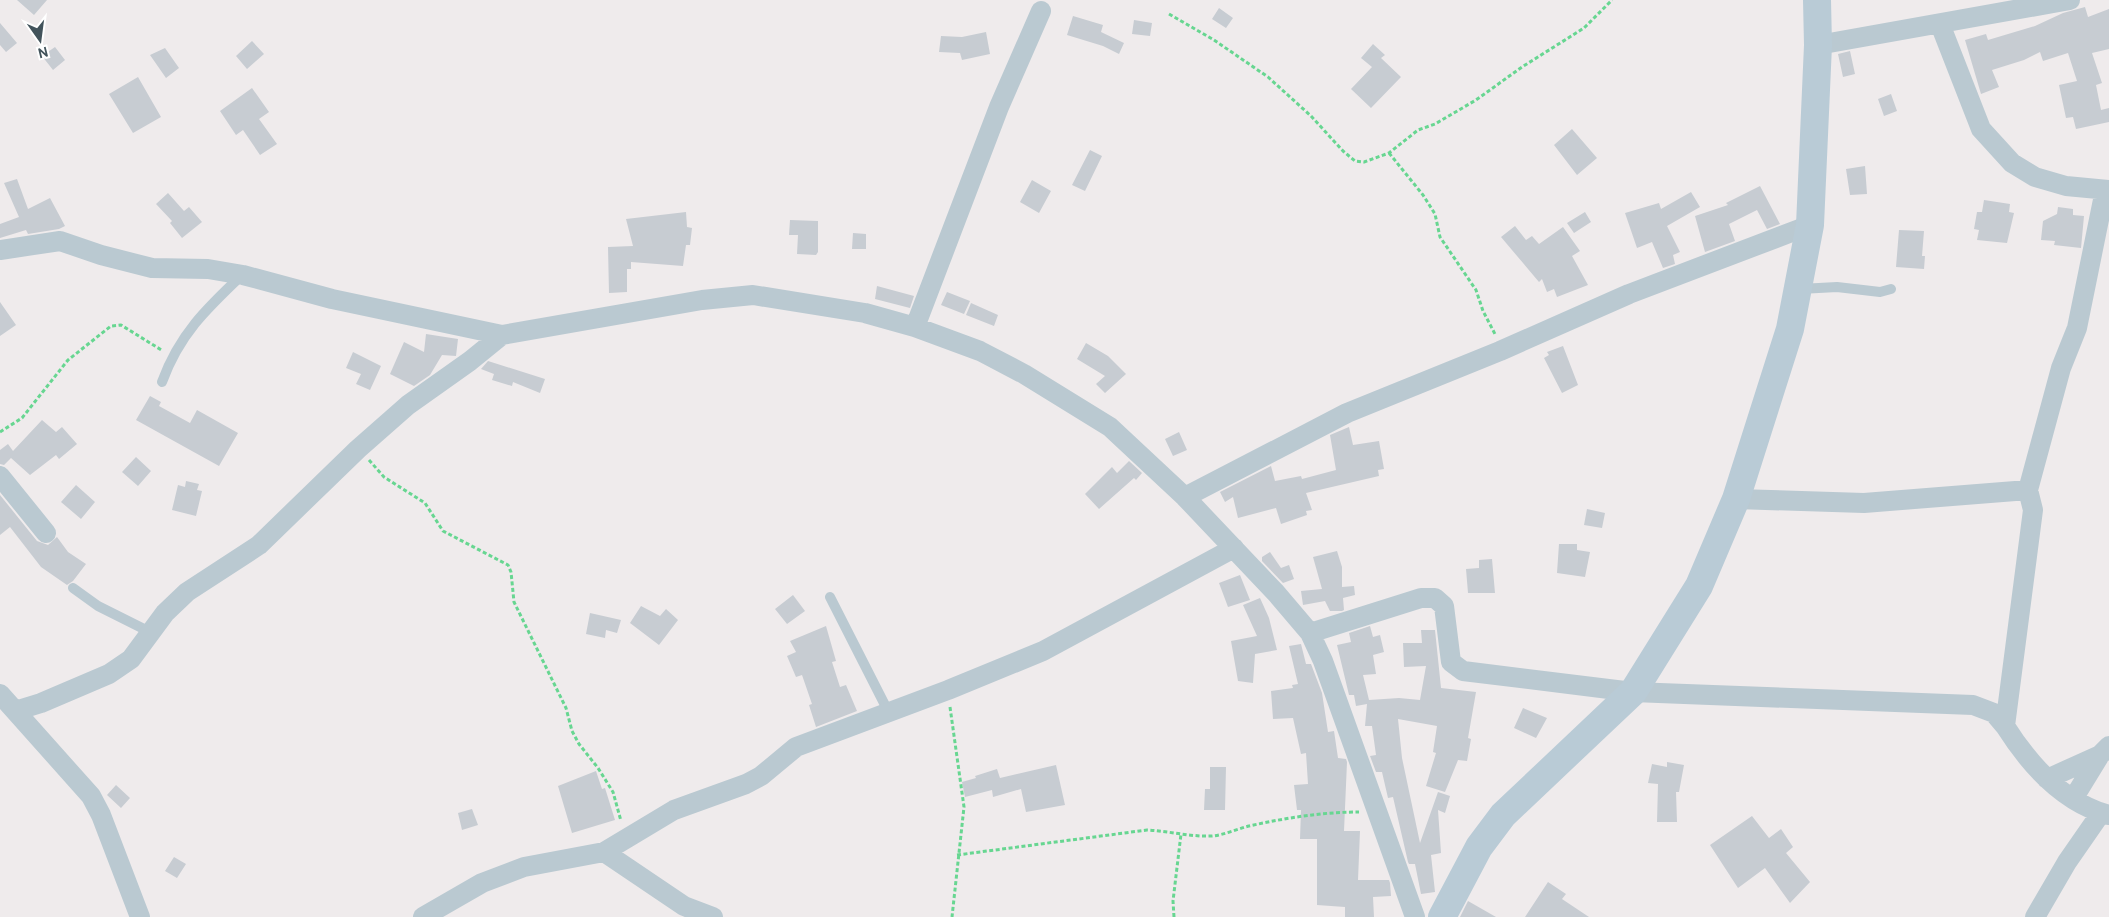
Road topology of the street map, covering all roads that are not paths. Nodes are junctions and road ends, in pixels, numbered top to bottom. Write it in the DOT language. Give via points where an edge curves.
graph roads {
  1 [pos="1816,0"];
  2 [pos="2070,0"];
  3 [pos="1040,11"];
  4 [pos="1940,24"];
  5 [pos="1818,45"];
  6 [pos="2107,190"];
  7 [pos="1810,226"];
  8 [pos="0,250"];
  9 [pos="243,275"];
  10 [pos="1799,289"];
  11 [pos="1891,289"];
  12 [pos="915,327"];
  13 [pos="502,335"];
  14 [pos="162,382"];
  15 [pos="0,476"];
  16 [pos="2028,490"];
  17 [pos="1185,497"];
  18 [pos="1736,499"];
  19 [pos="46,533"];
  20 [pos="1234,548"];
  21 [pos="73,588"];
  22 [pos="830,597"];
  23 [pos="152,633"];
  24 [pos="1310,633"];
  25 [pos="1633,692"];
  26 [pos="0,694"];
  27 [pos="15,711"];
  28 [pos="888,711"];
  29 [pos="2005,726"];
  30 [pos="2104,750"];
  31 [pos="2047,779"];
  32 [pos="2073,799"];
  33 [pos="2105,814"];
  34 [pos="604,852"];
  35 [pos="684,912"];
  36 [pos="140,917"];
  37 [pos="423,917"];
  38 [pos="713,917"];
  39 [pos="1415,917"];
  40 [pos="1442,917"];
  41 [pos="2035,917"];
  1 -- 5 [label="street"];
  2 -- 4 [label="street"];
  3 -- 12 [label="street" via="999,107"];
  4 -- 5 [label="street"];
  4 -- 6 [label="street" via="1981,129 2012,163 2034,177 2066,186"];
  5 -- 7 [label="street"];
  6 -- 16 [label="street" via="2077,328 2061,368"];
  7 -- 10 [label="street"];
  7 -- 17 [label="street" via="1630,294 1348,413"];
  8 -- 9 [label="street" via="60,241 152,268 208,269"];
  9 -- 13 [label="street" via="361,305"];
  9 -- 14 [label="lane" via="214,301 180,342"];
  10 -- 11 [label="lane" via="1837,287 1880,292"];
  10 -- 18 [label="street" via="1790,330"];
  12 -- 13 [label="street" via="865,313 753,295 702,300"];
  12 -- 17 [label="street" via="980,351 1110,427"];
  13 -- 23 [label="street" via="408,405 259,545 187,592"];
  15 -- 19 [label="street"];
  16 -- 18 [label="street" via="1864,503"];
  16 -- 29 [label="street" via="2033,510"];
  17 -- 20 [label="street"];
  18 -- 25 [label="street" via="1699,586"];
  20 -- 24 [label="street"];
  20 -- 28 [label="street" via="1043,651"];
  21 -- 23 [label="lane" via="98,606"];
  22 -- 28 [label="lane"];
  23 -- 27 [label="street" via="131,659 110,674"];
  24 -- 25 [label="street" via="1421,598 1435,598 1444,606 1451,662 1463,671"];
  24 -- 39 [label="street"];
  25 -- 29 [label="street" via="1973,705 1994,713"];
  25 -- 40 [label="street" via="1503,816 1479,847"];
  26 -- 27 [label="street"];
  27 -- 36 [label="street" via="91,796"];
  28 -- 34 [label="street" via="796,747 761,776 674,810"];
  29 -- 31 [label="street" via="2016,744"];
  30 -- 31 [label="street"];
  30 -- 32 [label="street"];
  31 -- 32 [label="street"];
  32 -- 33 [label="street"];
  33 -- 41 [label="street" via="2068,862"];
  34 -- 35 [label="street"];
  34 -- 37 [label="street" via="524,867 482,883"];
  35 -- 38 [label="street"];
}
